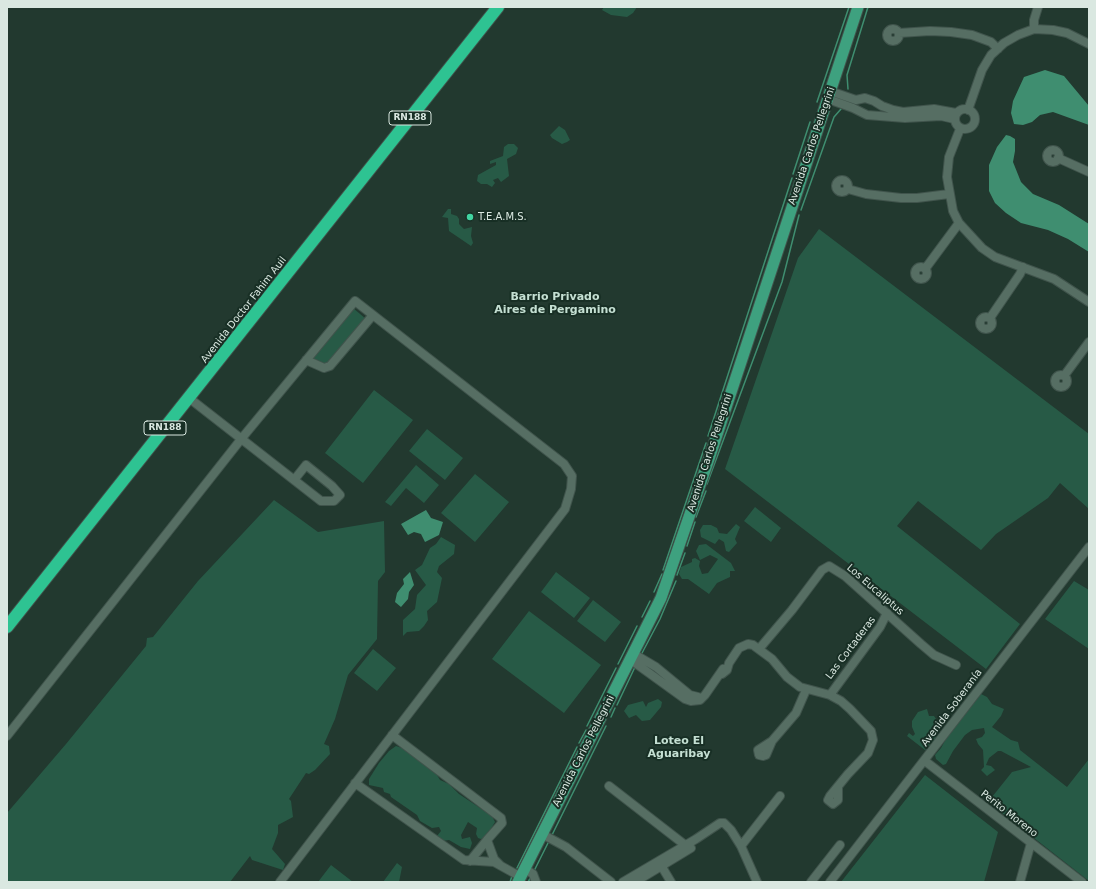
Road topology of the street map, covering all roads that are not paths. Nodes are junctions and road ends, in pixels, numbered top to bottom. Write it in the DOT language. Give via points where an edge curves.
graph roads {
  1 [pos="498,7"];
  2 [pos="858,7"];
  3 [pos="1038,7"];
  4 [pos="1034,29"];
  5 [pos="899,34"];
  6 [pos="1089,44"];
  7 [pos="998,49"];
  8 [pos="829,95"];
  9 [pos="855,104"];
  10 [pos="882,106"];
  11 [pos="968,110"];
  12 [pos="879,116"];
  13 [pos="955,116"];
  14 [pos="960,129"];
  15 [pos="1058,158"];
  16 [pos="1089,172"];
  17 [pos="848,189"];
  18 [pos="949,194"];
  19 [pos="960,223"];
  20 [pos="1023,266"];
  21 [pos="925,268"];
  22 [pos="1089,302"];
  23 [pos="373,315"];
  24 [pos="990,318"];
  25 [pos="1089,342"];
  26 [pos="306,360"];
  27 [pos="1064,376"];
  28 [pos="189,398"];
  29 [pos="242,438"];
  30 [pos="294,480"];
  31 [pos="1089,547"];
  32 [pos="887,613"];
  33 [pos="7,627"];
  34 [pos="759,649"];
  35 [pos="632,657"];
  36 [pos="956,665"];
  37 [pos="806,690"];
  38 [pos="830,694"];
  39 [pos="392,735"];
  40 [pos="7,736"];
  41 [pos="772,741"];
  42 [pos="924,761"];
  43 [pos="356,783"];
  44 [pos="609,786"];
  45 [pos="838,787"];
  46 [pos="780,796"];
  47 [pos="716,825"];
  48 [pos="542,834"];
  49 [pos="487,840"];
  50 [pos="1031,843"];
  51 [pos="685,845"];
  52 [pos="840,845"];
  53 [pos="741,846"];
  54 [pos="470,861"];
  55 [pos="660,864"];
  56 [pos="501,866"];
  57 [pos="521,876"];
  58 [pos="1078,880"];
  59 [pos="280,882"];
  60 [pos="536,882"];
  61 [pos="611,882"];
  62 [pos="623,882"];
  63 [pos="635,882"];
  64 [pos="671,882"];
  65 [pos="757,882"];
  66 [pos="811,882"];
  67 [pos="830,882"];
  68 [pos="1020,882"];
  1 -- 28 [label="highway, Avenida Doctor Fahim Auil / RN188"];
  2 -- 8 [label="main road, Avenida Carlos Pellegrini"];
  3 -- 4 [label="street"];
  4 -- 6 [label="street" via="1067,33"];
  4 -- 7 [label="street" via="1018,35"];
  5 -- 7 [label="street" via="930,31 972,35 991,42"];
  7 -- 11 [label="street" via="982,70"];
  8 -- 9 [label="street"];
  8 -- 35 [label="main road, Avenida Carlos Pellegrini" via="668,580"];
  9 -- 10 [label="street" via="865,98"];
  9 -- 12 [label="street" via="860,112"];
  10 -- 12 [label="street"];
  10 -- 13 [label="street" via="903,112 934,109"];
  11 -- 13 [label="street" via="962,110"];
  11 -- 14 [label="street" via="975,118 974,124 969,129"];
  12 -- 13 [label="street"];
  13 -- 14 [label="street" via="956,126"];
  14 -- 18 [label="street" via="949,157"];
  15 -- 16 [label="street"];
  17 -- 18 [label="street" via="901,198"];
  18 -- 19 [label="street"];
  19 -- 20 [label="street" via="982,248 995,257"];
  19 -- 21 [label="street"];
  20 -- 22 [label="street" via="1054,279"];
  20 -- 24 [label="street"];
  23 -- 26 [label="street" via="330,366 324,368"];
  23 -- 26 [label="street" via="355,301"];
  23 -- 39 [label="street" via="564,464 569,470 572,482 565,509"];
  25 -- 27 [label="street"];
  26 -- 29 [label="street"];
  28 -- 29 [label="street"];
  28 -- 33 [label="highway, Avenida Doctor Fahim Auil / RN188"];
  29 -- 30 [label="street"];
  29 -- 40 [label="street"];
  30 -- 30 [label="street" via="321,501 334,501 340,495 306,466"];
  31 -- 42 [label="street, Avenida Soberanía"];
  32 -- 34 [label="street, Los Eucaliptus" via="845,576 829,566 822,570"];
  32 -- 36 [label="street, Los Eucaliptus" via="934,655"];
  32 -- 38 [label="street, Las Cortaderas" via="880,627"];
  34 -- 35 [label="street" via="753,645 743,645 705,696 700,700 691,701"];
  34 -- 37 [label="street" via="793,682"];
  35 -- 48 [label="main road, Avenida Carlos Pellegrini"];
  37 -- 38 [label="street"];
  37 -- 41 [label="street" via="796,713"];
  38 -- 45 [label="street" via="841,701 871,732 873,740 868,753"];
  39 -- 43 [label="street"];
  39 -- 49 [label="street" via="501,818 502,823"];
  42 -- 50 [label="street, Perito Moreno"];
  42 -- 67 [label="street, Avenida Soberanía"];
  43 -- 54 [label="street" via="464,860"];
  43 -- 59 [label="street"];
  44 -- 51 [label="street"];
  46 -- 53 [label="street"];
  47 -- 51 [label="street"];
  47 -- 53 [label="street" via="724,822"];
  47 -- 55 [label="street" via="698,843"];
  48 -- 57 [label="main road, Avenida Carlos Pellegrini"];
  48 -- 61 [label="street" via="566,847"];
  49 -- 54 [label="street"];
  49 -- 56 [label="street" via="494,859"];
  50 -- 58 [label="street, Perito Moreno"];
  50 -- 68 [label="street"];
  51 -- 55 [label="street"];
  52 -- 66 [label="street"];
  53 -- 65 [label="street"];
  54 -- 56 [label="street" via="494,862"];
  55 -- 62 [label="street"];
  55 -- 63 [label="street"];
  55 -- 64 [label="street"];
  56 -- 57 [label="street"];
  57 -- 60 [label="street" via="533,874"];
}
